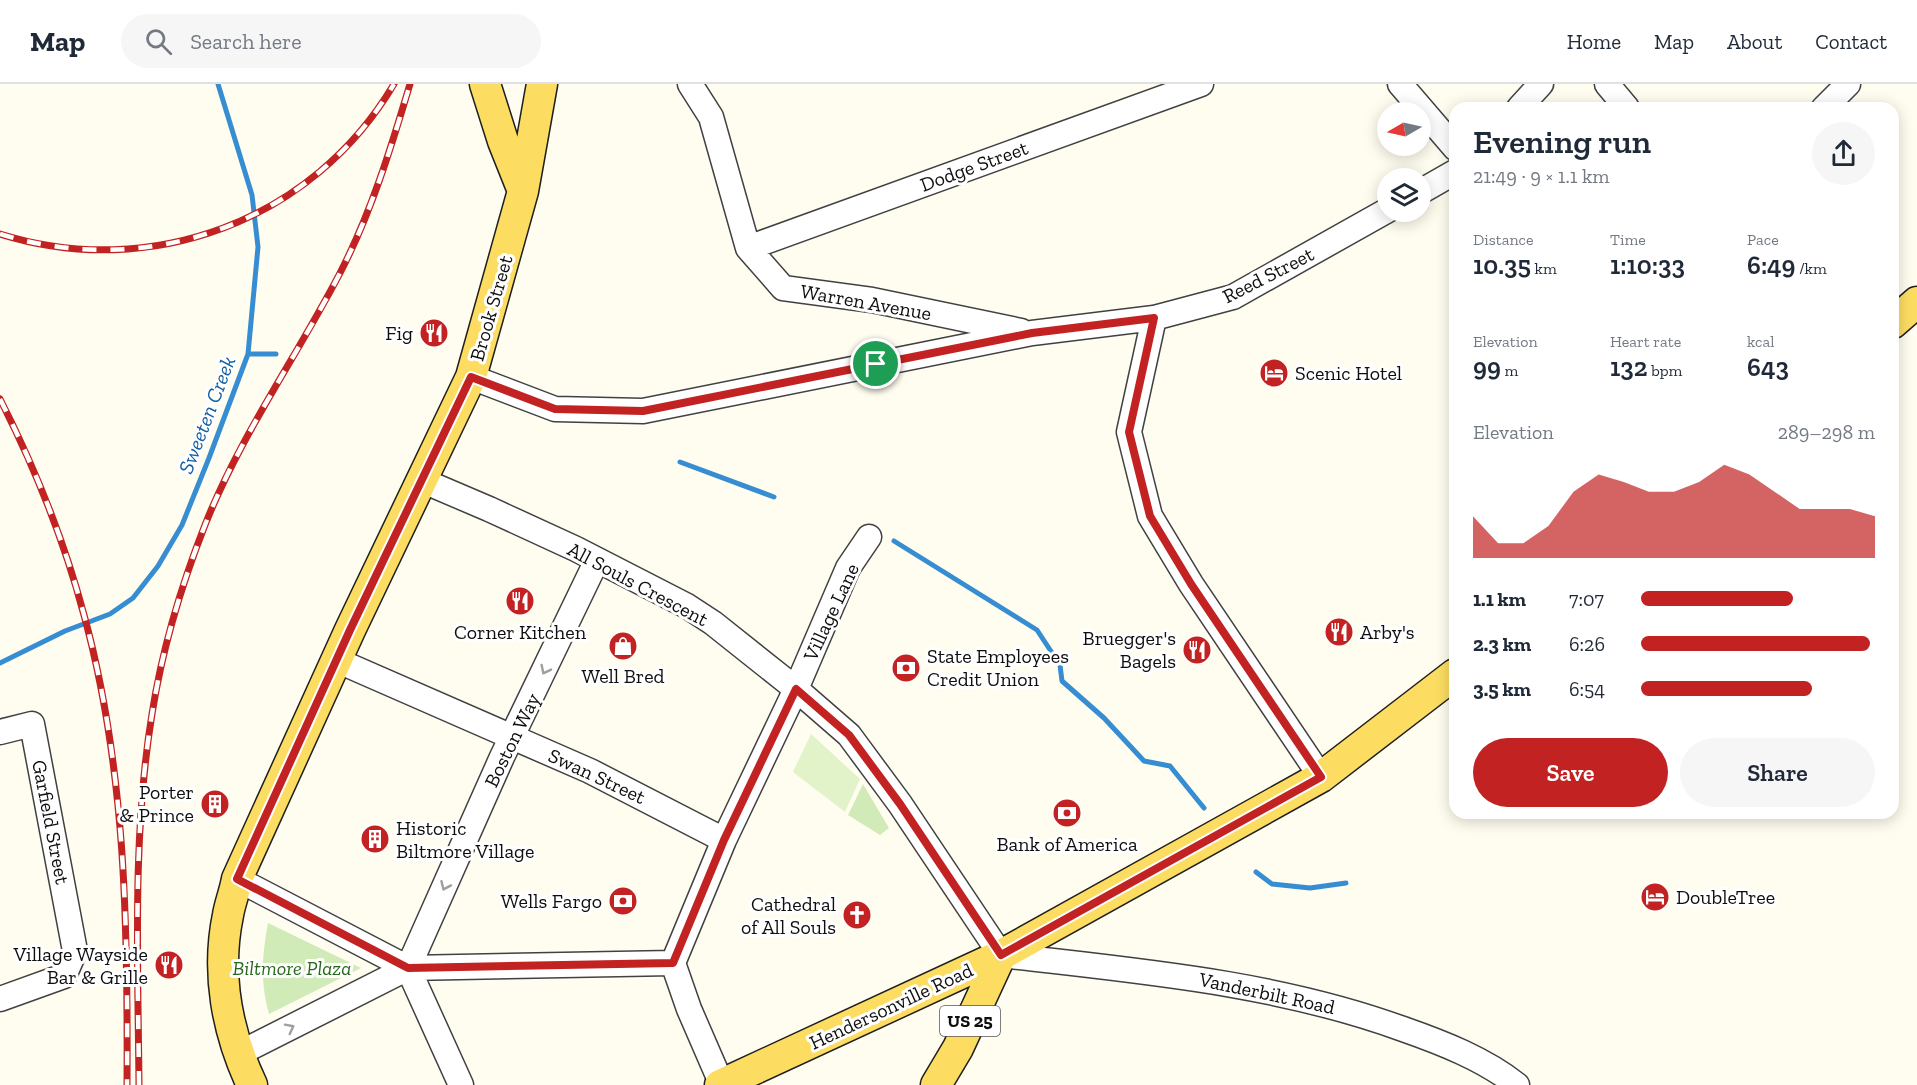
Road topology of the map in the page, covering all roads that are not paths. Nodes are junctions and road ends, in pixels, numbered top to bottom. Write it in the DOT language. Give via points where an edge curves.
graph roads {
  1 [pos="485,84"];
  2 [pos="542,84"];
  3 [pos="690,84"];
  4 [pos="1201,84"];
  5 [pos="1400,84"];
  6 [pos="1541,84"];
  7 [pos="1607,84"];
  8 [pos="1848,84"];
  9 [pos="1524,102"];
  10 [pos="1622,102"];
  11 [pos="1830,102"];
  12 [pos="1449,141"];
  13 [pos="1449,175"];
  14 [pos="1431,186"];
  15 [pos="523,191"];
  16 [pos="1377,216"];
  17 [pos="748,248"];
  18 [pos="1917,302"];
  19 [pos="1154,318"];
  20 [pos="1899,318"];
  21 [pos="1032,333"];
  22 [pos="471,377"];
  23 [pos="421,480"];
  24 [pos="869,537"];
  25 [pos="597,560"];
  26 [pos="336,660"];
  27 [pos="1449,679"];
  28 [pos="796,689"];
  29 [pos="0,732"];
  30 [pos="513,737"];
  31 [pos="1321,777"];
  32 [pos="724,840"];
  33 [pos="237,879"];
  34 [pos="1001,955"];
  35 [pos="673,963"];
  36 [pos="408,968"];
  37 [pos="0,999"];
  38 [pos="238,1054"];
  39 [pos="252,1085"];
  40 [pos="461,1085"];
  41 [pos="721,1085"];
  42 [pos="936,1085"];
  43 [pos="1517,1085"];
  1 -- 15 [label="main road"];
  2 -- 15 [label="main road, Brook Street"];
  3 -- 17 [label="street, Warren Avenue" via="711,117"];
  4 -- 17 [label="street, Dodge Street"];
  5 -- 12 [label="street"];
  6 -- 9 [label="street"];
  7 -- 10 [label="street"];
  8 -- 11 [label="street"];
  13 -- 14 [label="street"];
  15 -- 22 [label="main road, Brook Street"];
  16 -- 19 [label="street, Reed Street" via="1233,297"];
  17 -- 21 [label="street, Warren Avenue" via="783,288 872,300"];
  18 -- 20 [label="main road"];
  19 -- 21 [label="street, Reed Street"];
  19 -- 31 [label="street" via="1129,432 1150,516"];
  21 -- 22 [label="street, Reed Street" via="643,411 555,409"];
  22 -- 23 [label="main road, Brook Street"];
  23 -- 25 [label="street, All Souls Crescent"];
  23 -- 26 [label="main road, Brook Street"];
  24 -- 28 [label="street, Village Lane" via="848,568"];
  25 -- 28 [label="street, All Souls Crescent" via="687,606"];
  25 -- 30 [label="street, Boston Way, one-way"];
  26 -- 30 [label="street, Swan Street"];
  26 -- 33 [label="main road, Brook Street"];
  27 -- 31 [label="main road, Hendersonville Road"];
  28 -- 32 [label="street, Village Lane"];
  28 -- 34 [label="street, All Souls Crescent" via="849,735"];
  29 -- 37 [label="street, Garfield Street" via="32,724 75,951 64,976"];
  30 -- 32 [label="street, Swan Street" via="599,775"];
  30 -- 36 [label="street, Boston Way, one-way"];
  31 -- 34 [label="main road, Hendersonville Road"];
  32 -- 35 [label="street, Village Lane"];
  33 -- 36 [label="street"];
  33 -- 38 [label="main road, Brook Street" via="223,955 225,1004"];
  34 -- 41 [label="main road, Hendersonville Road"];
  34 -- 42 [label="main road, US 25" via="958,1048"];
  34 -- 43 [label="street, Vanderbilt Road" via="1207,979 1312,1000 1364,1014 1433,1040 1481,1062"];
  35 -- 36 [label="street"];
  35 -- 41 [label="street"];
  38 -- 36 [label="street, one-way"];
  36 -- 40 [label="street"];
  38 -- 39 [label="main road, Brook Street"];
}
